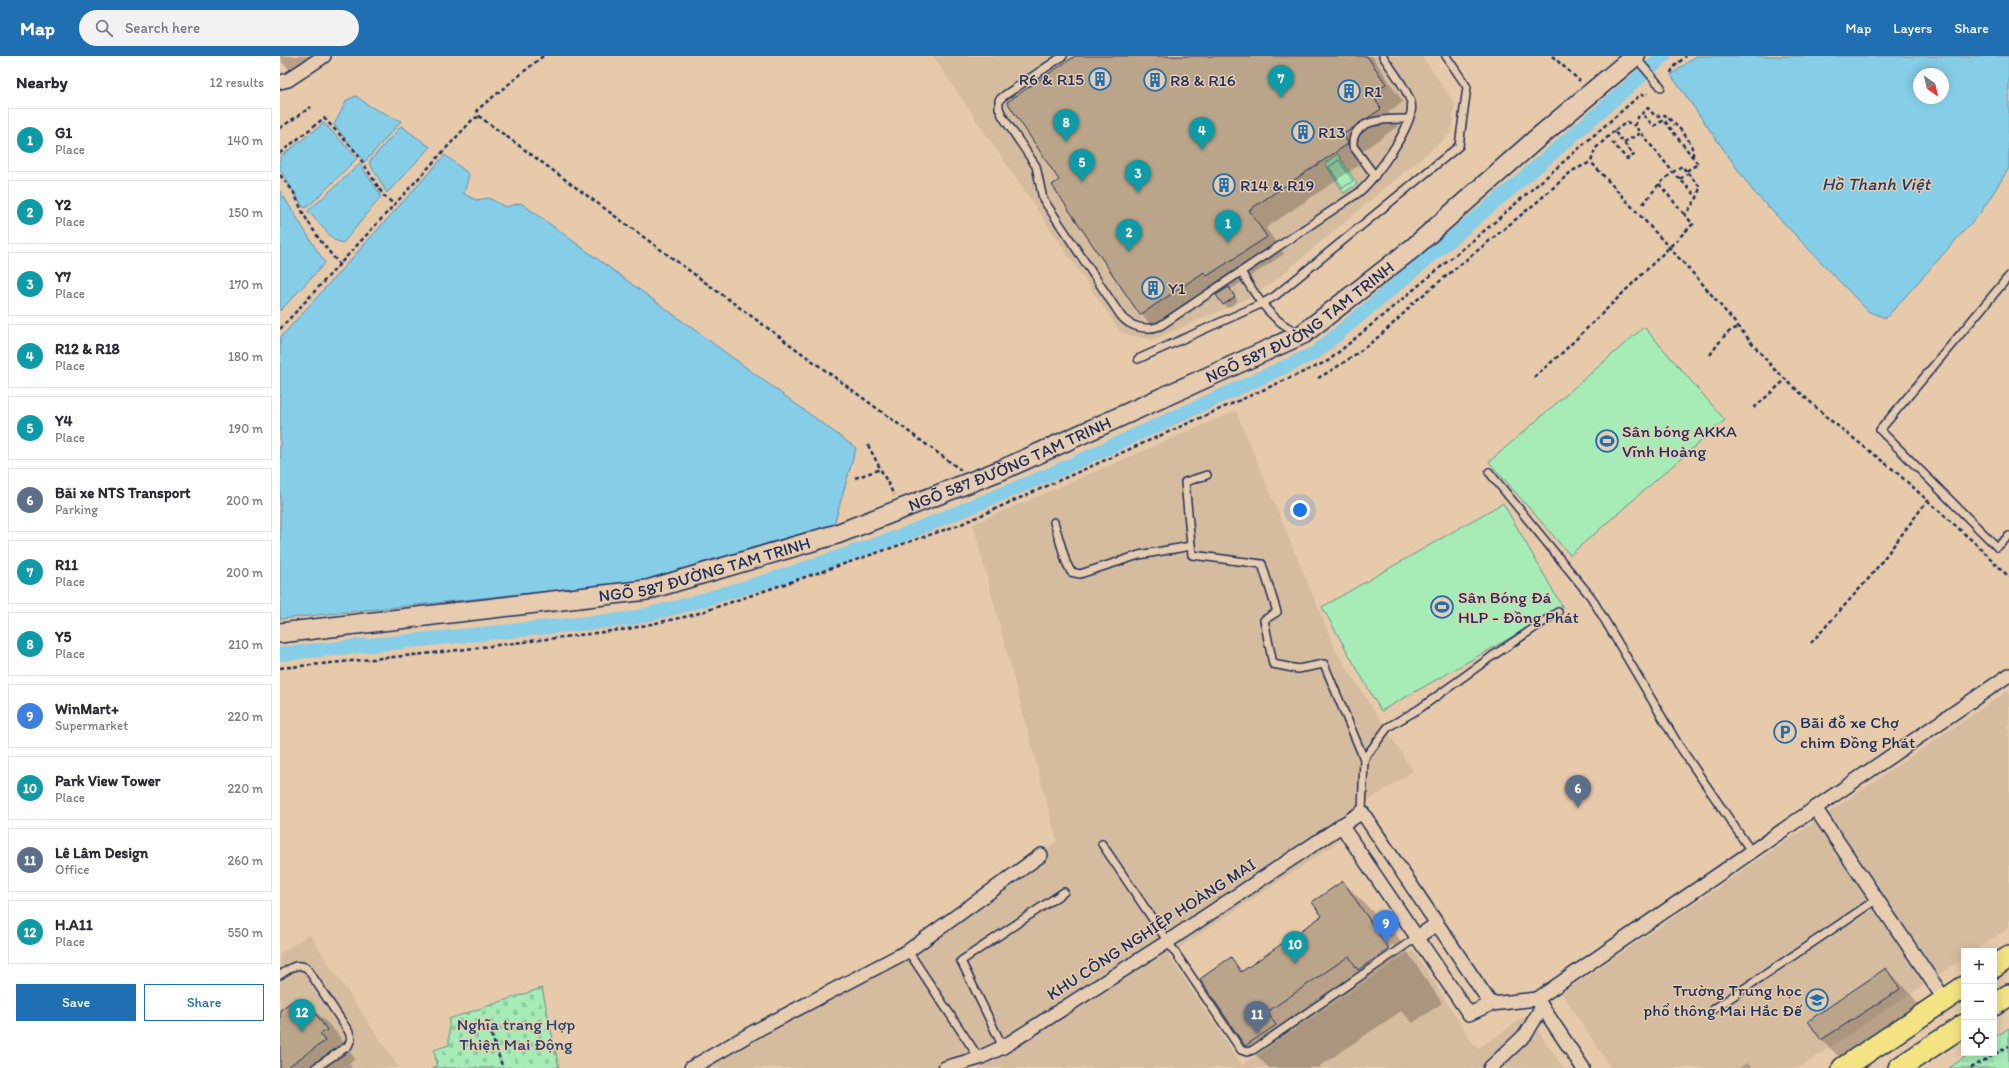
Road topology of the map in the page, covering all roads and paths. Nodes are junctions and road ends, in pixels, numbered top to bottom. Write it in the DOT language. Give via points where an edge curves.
graph roads {
  1 [pos="324,56"];
  2 [pos="543,56"];
  3 [pos="1063,56"];
  4 [pos="1383,56"];
  5 [pos="1446,56"];
  6 [pos="1552,56"];
  7 [pos="1686,56"];
  8 [pos="1636,57"];
  9 [pos="1671,73"];
  10 [pos="280,82"];
  11 [pos="1661,87"];
  12 [pos="1593,92"];
  13 [pos="312,107"];
  14 [pos="1642,114"];
  15 [pos="480,117"];
  16 [pos="1409,119"];
  17 [pos="1635,126"];
  18 [pos="280,128"];
  19 [pos="1614,131"];
  20 [pos="1641,133"];
  21 [pos="1612,142"];
  22 [pos="1624,142"];
  23 [pos="280,153"];
  24 [pos="1694,156"];
  25 [pos="1591,162"];
  26 [pos="1673,172"];
  27 [pos="1687,173"];
  28 [pos="280,175"];
  29 [pos="1374,176"];
  30 [pos="1659,184"];
  31 [pos="1697,198"];
  32 [pos="394,204"];
  33 [pos="1643,204"];
  34 [pos="1685,215"];
  35 [pos="1670,248"];
  36 [pos="339,264"];
  37 [pos="1240,272"];
  38 [pos="2009,276"];
  39 [pos="1261,304"];
  40 [pos="1741,328"];
  41 [pos="280,329"];
  42 [pos="1303,334"];
  43 [pos="1710,354"];
  44 [pos="1138,359"];
  45 [pos="1534,377"];
  46 [pos="1318,378"];
  47 [pos="1785,380"];
  48 [pos="1754,408"];
  49 [pos="868,445"];
  50 [pos="880,469"];
  51 [pos="1488,472"];
  52 [pos="1207,475"];
  53 [pos="855,478"];
  54 [pos="975,481"];
  55 [pos="1927,501"];
  56 [pos="902,510"];
  57 [pos="1054,522"];
  58 [pos="2009,536"];
  59 [pos="1191,546"];
  60 [pos="2009,577"];
  61 [pos="1558,612"];
  62 [pos="280,633"];
  63 [pos="1811,643"];
  64 [pos="2009,675"];
  65 [pos="1364,759"];
  66 [pos="1815,808"];
  67 [pos="1362,812"];
  68 [pos="1341,825"];
  69 [pos="1102,844"];
  70 [pos="1751,851"];
  71 [pos="1041,855"];
  72 [pos="1064,892"];
  73 [pos="1877,899"];
  74 [pos="1437,924"];
  75 [pos="1417,938"];
  76 [pos="1167,942"];
  77 [pos="908,951"];
  78 [pos="2009,957"];
  79 [pos="1997,965"];
  80 [pos="280,975"];
  81 [pos="1961,989"];
  82 [pos="2009,995"];
  83 [pos="1945,1000"];
  84 [pos="1539,1003"];
  85 [pos="1997,1003"];
  86 [pos="1491,1004"];
  87 [pos="1714,1008"];
  88 [pos="1961,1022"];
  89 [pos="1961,1026"];
  90 [pos="489,1028"];
  91 [pos="2009,1046"];
  92 [pos="1003,1047"];
  93 [pos="980,1063"];
  94 [pos="315,1068"];
  95 [pos="503,1068"];
  96 [pos="691,1068"];
  97 [pos="945,1068"];
  98 [pos="1490,1068"];
  99 [pos="1583,1068"];
  100 [pos="1843,1068"];
  101 [pos="1899,1068"];
  102 [pos="1971,1068"];
  1 -- 10 [label="street" via="288,80"];
  2 -- 15 [label="path" via="477,110"];
  3 -- 37 [label="lane" via="1004,95 999,100 999,108 1036,166 1043,199 1047,206 1126,321 1152,329"];
  4 -- 16 [label="lane" via="1411,103"];
  5 -- 39 [label="lane" via="1467,87 1459,146 1275,296"];
  6 -- 12 [label="path"];
  7 -- 9 [label="path"];
  8 -- 11 [label="lane"];
  8 -- 12 [label="street, NGÕ 587 ĐƯỜNG TAM TRINH"];
  12 -- 42 [label="street, NGÕ 587 ĐƯỜNG TAM TRINH" via="1413,248"];
  13 -- 18 [label="path"];
  14 -- 17 [label="path" via="1637,118"];
  14 -- 24 [label="path" via="1654,126 1664,120"];
  14 -- 24 [label="path" via="1648,108 1655,116 1665,115 1681,130 1694,148"];
  15 -- 32 [label="path" via="474,118"];
  15 -- 54 [label="path"];
  16 -- 29 [label="lane" via="1395,146"];
  16 -- 29 [label="lane" via="1376,120 1356,135 1353,146"];
  17 -- 19 [label="path" via="1627,122"];
  17 -- 20 [label="path"];
  19 -- 22 [label="path"];
  19 -- 25 [label="path" via="1595,149"];
  20 -- 22 [label="path"];
  20 -- 26 [label="path"];
  21 -- 22 [label="path" via="1628,159 1634,155"];
  23 -- 32 [label="path" via="324,118 356,152 384,196"];
  24 -- 27 [label="path" via="1698,164"];
  25 -- 35 [label="path"];
  25 -- 46 [label="path" via="1572,171 1412,304 1400,318 1361,350 1339,367"];
  26 -- 27 [label="path" via="1682,166"];
  26 -- 30 [label="path"];
  27 -- 31 [label="path" via="1700,187"];
  27 -- 31 [label="path" via="1679,178"];
  28 -- 36 [label="path" via="293,191 319,239"];
  29 -- 37 [label="lane" via="1358,193"];
  30 -- 33 [label="path"];
  30 -- 34 [label="path"];
  31 -- 34 [label="path"];
  32 -- 36 [label="path"];
  34 -- 35 [label="path" via="1693,224"];
  35 -- 40 [label="path"];
  35 -- 45 [label="path"];
  36 -- 41 [label="path"];
  37 -- 39 [label="lane"];
  38 -- 58 [label="lane" via="1880,430 1997,547"];
  39 -- 42 [label="lane" via="1285,327"];
  39 -- 44 [label="lane"];
  40 -- 43 [label="path" via="1730,330"];
  40 -- 47 [label="path" via="1772,368"];
  42 -- 54 [label="street, NGÕ 587 ĐƯỜNG TAM TRINH"];
  47 -- 48 [label="path"];
  47 -- 55 [label="path" via="1829,419 1895,471"];
  49 -- 50 [label="path"];
  50 -- 53 [label="path"];
  50 -- 56 [label="path"];
  51 -- 70 [label="lane" via="1591,597 1678,744"];
  52 -- 59 [label="lane" via="1185,482"];
  54 -- 56 [label="street, NGÕ 587 ĐƯỜNG TAM TRINH"];
  55 -- 60 [label="path"];
  55 -- 63 [label="path" via="1870,576"];
  56 -- 62 [label="street, NGÕ 587 ĐƯỜNG TAM TRINH" via="837,534 647,590"];
  57 -- 59 [label="lane" via="1066,562 1071,572 1080,574 1139,555"];
  59 -- 65 [label="lane" via="1192,555 1262,564 1277,612 1264,620 1273,664 1298,669 1324,664"];
  61 -- 65 [label="lane" via="1419,709 1388,726"];
  64 -- 66 [label="street"];
  65 -- 67 [label="lane"];
  66 -- 70 [label="street"];
  66 -- 73 [label="street"];
  67 -- 68 [label="street, KHU CÔNG NGHIỆP HOÀNG MAI"];
  67 -- 74 [label="street"];
  68 -- 75 [label="street"];
  68 -- 76 [label="street, KHU CÔNG NGHIỆP HOÀNG MAI"];
  69 -- 76 [label="lane"];
  70 -- 84 [label="street"];
  71 -- 77 [label="street"];
  72 -- 92 [label="lane" via="961,961"];
  73 -- 83 [label="street"];
  73 -- 87 [label="lane"];
  74 -- 75 [label="street"];
  74 -- 86 [label="street"];
  75 -- 76 [label="lane" via="1247,1052 1237,1048"];
  75 -- 86 [label="street" via="1469,1014"];
  76 -- 92 [label="street, KHU CÔNG NGHIỆP HOÀNG MAI"];
  77 -- 93 [label="lane"];
  77 -- 96 [label="street" via="759,1029"];
  78 -- 79 [label="main road"];
  80 -- 94 [label="lane" via="294,966 308,968 349,1032 351,1039 348,1046"];
  81 -- 83 [label="main road"];
  82 -- 85 [label="main road"];
  83 -- 88 [label="main road"];
  83 -- 100 [label="main road"];
  84 -- 86 [label="street"];
  84 -- 98 [label="street" via="1526,1034"];
  84 -- 99 [label="street"];
  89 -- 101 [label="main road"];
  90 -- 95 [label="path"];
  91 -- 102 [label="path"];
  92 -- 93 [label="street, KHU CÔNG NGHIỆP HOÀNG MAI"];
  93 -- 97 [label="street, KHU CÔNG NGHIỆP HOÀNG MAI"];
}
